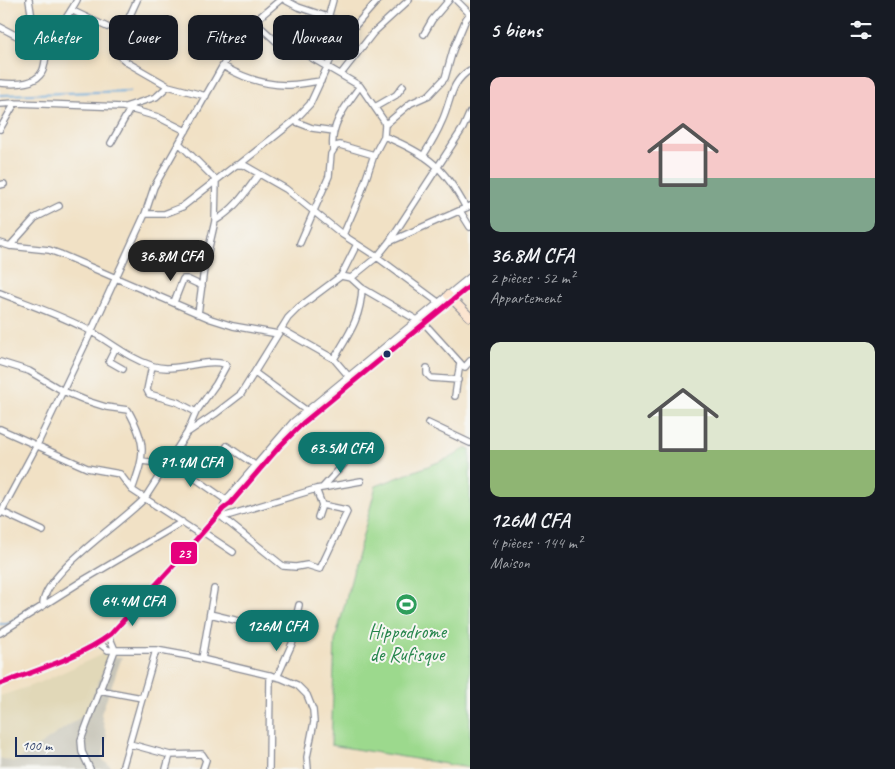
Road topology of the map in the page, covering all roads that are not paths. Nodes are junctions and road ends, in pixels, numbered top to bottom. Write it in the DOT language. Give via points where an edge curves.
graph roads {
  1 [pos="29,0"];
  2 [pos="77,0"];
  3 [pos="137,0"];
  4 [pos="280,0"];
  5 [pos="285,0"];
  6 [pos="332,0"];
  7 [pos="378,0"];
  8 [pos="396,0"];
  9 [pos="409,0"];
  10 [pos="449,0"];
  11 [pos="456,0"];
  12 [pos="402,5"];
  13 [pos="72,10"];
  14 [pos="470,14"];
  15 [pos="31,15"];
  16 [pos="69,15"];
  17 [pos="263,15"];
  18 [pos="320,15"];
  19 [pos="329,15"];
  20 [pos="359,21"];
  21 [pos="0,27"];
  22 [pos="107,27"];
  23 [pos="263,29"];
  24 [pos="15,34"];
  25 [pos="424,34"];
  26 [pos="45,60"];
  27 [pos="226,60"];
  28 [pos="331,60"];
  29 [pos="223,66"];
  30 [pos="328,66"];
  31 [pos="470,70"];
  32 [pos="341,74"];
  33 [pos="321,81"];
  34 [pos="0,83"];
  35 [pos="168,86"];
  36 [pos="360,86"];
  37 [pos="403,86"];
  38 [pos="206,96"];
  39 [pos="15,103"];
  40 [pos="0,104"];
  41 [pos="376,107"];
  42 [pos="126,108"];
  43 [pos="470,112"];
  44 [pos="294,121"];
  45 [pos="385,125"];
  46 [pos="0,129"];
  47 [pos="186,131"];
  48 [pos="334,131"];
  49 [pos="384,136"];
  50 [pos="112,144"];
  51 [pos="179,144"];
  52 [pos="333,149"];
  53 [pos="374,155"];
  54 [pos="423,156"];
  55 [pos="240,164"];
  56 [pos="437,166"];
  57 [pos="259,174"];
  58 [pos="216,180"];
  59 [pos="58,206"];
  60 [pos="465,208"];
  61 [pos="312,212"];
  62 [pos="145,214"];
  63 [pos="215,220"];
  64 [pos="470,227"];
  65 [pos="343,235"];
  66 [pos="389,242"];
  67 [pos="0,243"];
  68 [pos="300,243"];
  69 [pos="357,244"];
  70 [pos="10,246"];
  71 [pos="377,257"];
  72 [pos="341,276"];
  73 [pos="470,277"];
  74 [pos="117,278"];
  75 [pos="351,278"];
  76 [pos="202,286"];
  77 [pos="470,286"];
  78 [pos="362,288"];
  79 [pos="0,293"];
  80 [pos="450,297"];
  81 [pos="174,302"];
  82 [pos="438,302"];
  83 [pos="198,314"];
  84 [pos="470,317"];
  85 [pos="417,320"];
  86 [pos="424,323"];
  87 [pos="279,331"];
  88 [pos="92,332"];
  89 [pos="115,349"];
  90 [pos="334,359"];
  91 [pos="470,361"];
  92 [pos="0,362"];
  93 [pos="460,363"];
  94 [pos="152,366"];
  95 [pos="427,368"];
  96 [pos="123,369"];
  97 [pos="255,372"];
  98 [pos="349,376"];
  99 [pos="458,380"];
  100 [pos="354,382"];
  101 [pos="63,391"];
  102 [pos="455,396"];
  103 [pos="306,411"];
  104 [pos="196,412"];
  105 [pos="428,423"];
  106 [pos="0,429"];
  107 [pos="187,433"];
  108 [pos="470,443"];
  109 [pos="227,446"];
  110 [pos="36,447"];
  111 [pos="142,461"];
  112 [pos="168,462"];
  113 [pos="344,464"];
  114 [pos="256,465"];
  115 [pos="361,481"];
  116 [pos="323,487"];
  117 [pos="316,489"];
  118 [pos="132,490"];
  119 [pos="145,498"];
  120 [pos="226,500"];
  121 [pos="322,505"];
  122 [pos="0,512"];
  123 [pos="221,513"];
  124 [pos="318,517"];
  125 [pos="182,522"];
  126 [pos="43,530"];
  127 [pos="202,533"];
  128 [pos="233,552"];
  129 [pos="214,589"];
  130 [pos="43,605"];
  131 [pos="300,605"];
  132 [pos="210,614"];
  133 [pos="0,627"];
  134 [pos="8,628"];
  135 [pos="0,633"];
  136 [pos="292,635"];
  137 [pos="109,636"];
  138 [pos="100,642"];
  139 [pos="115,650"];
  140 [pos="156,650"];
  141 [pos="202,659"];
  142 [pos="270,675"];
  143 [pos="277,677"];
  144 [pos="0,684"];
  145 [pos="99,690"];
  146 [pos="142,698"];
  147 [pos="130,744"];
  148 [pos="170,755"];
  149 [pos="90,769"];
  150 [pos="122,769"];
  151 [pos="166,769"];
  152 [pos="203,769"];
  153 [pos="269,769"];
  154 [pos="308,769"];
  1 -- 15 [label="street"];
  2 -- 13 [label="street"];
  3 -- 35 [label="street" via="115,48 116,53"];
  4 -- 17 [label="street"];
  5 -- 18 [label="street"];
  6 -- 19 [label="street"];
  7 -- 20 [label="street"];
  8 -- 12 [label="street"];
  9 -- 12 [label="street"];
  10 -- 25 [label="street"];
  11 -- 14 [label="street"];
  12 -- 32 [label="street" via="373,33"];
  13 -- 16 [label="street"];
  13 -- 22 [label="street"];
  14 -- 45 [label="street" via="453,50 445,78 429,95 411,103"];
  21 -- 24 [label="street"];
  23 -- 30 [label="street" via="277,42"];
  26 -- 34 [label="street" via="43,71 37,78 12,84"];
  27 -- 29 [label="street"];
  28 -- 30 [label="street"];
  29 -- 33 [label="street" via="237,75 270,83 287,85"];
  29 -- 38 [label="street"];
  30 -- 32 [label="street"];
  30 -- 33 [label="street"];
  31 -- 54 [label="street" via="453,89 442,123"];
  32 -- 36 [label="street"];
  33 -- 44 [label="street" via="310,104"];
  35 -- 38 [label="street"];
  35 -- 42 [label="street" via="156,97"];
  36 -- 41 [label="street"];
  36 -- 48 [label="street" via="345,106"];
  37 -- 41 [label="street" via="396,95"];
  38 -- 47 [label="street"];
  39 -- 40 [label="street"];
  39 -- 42 [label="street"];
  39 -- 46 [label="street"];
  41 -- 45 [label="street"];
  42 -- 47 [label="street" via="158,117"];
  42 -- 50 [label="street"];
  43 -- 56 [label="street"];
  44 -- 48 [label="street"];
  44 -- 55 [label="street"];
  45 -- 49 [label="street"];
  47 -- 51 [label="street"];
  48 -- 52 [label="street"];
  49 -- 53 [label="street"];
  49 -- 54 [label="street" via="411,147"];
  51 -- 58 [label="street"];
  51 -- 62 [label="street" via="154,187"];
  52 -- 53 [label="street" via="340,145"];
  52 -- 61 [label="street" via="329,176"];
  53 -- 65 [label="street"];
  54 -- 56 [label="street"];
  55 -- 57 [label="street"];
  55 -- 58 [label="street"];
  56 -- 60 [label="street" via="450,180"];
  56 -- 66 [label="street"];
  57 -- 61 [label="street" via="286,189"];
  57 -- 63 [label="street" via="236,204"];
  58 -- 62 [label="street" via="182,207 164,214"];
  58 -- 63 [label="street"];
  59 -- 70 [label="street" via="35,218"];
  60 -- 64 [label="street"];
  60 -- 66 [label="street"];
  61 -- 65 [label="street"];
  61 -- 68 [label="street"];
  62 -- 74 [label="street"];
  63 -- 76 [label="street"];
  65 -- 69 [label="street"];
  66 -- 71 [label="street"];
  67 -- 70 [label="street"];
  69 -- 71 [label="street"];
  69 -- 72 [label="street"];
  70 -- 74 [label="street" via="49,250"];
  71 -- 75 [label="street"];
  71 -- 82 [label="street"];
  72 -- 75 [label="street"];
  72 -- 87 [label="street" via="298,308"];
  73 -- 80 [label="street"];
  74 -- 81 [label="street"];
  74 -- 88 [label="street"];
  75 -- 78 [label="street"];
  76 -- 81 [label="street" via="183,279"];
  76 -- 83 [label="street"];
  77 -- 80 [label="street"];
  78 -- 85 [label="street"];
  78 -- 90 [label="street" via="362,304 357,319"];
  79 -- 88 [label="street"];
  80 -- 82 [label="street"];
  80 -- 84 [label="street"];
  80 -- 86 [label="street"];
  81 -- 83 [label="street"];
  82 -- 85 [label="street"];
  83 -- 87 [label="street" via="233,326"];
  85 -- 98 [label="street"];
  86 -- 93 [label="street"];
  86 -- 100 [label="street"];
  87 -- 90 [label="street"];
  87 -- 97 [label="street"];
  88 -- 89 [label="street"];
  88 -- 101 [label="street"];
  89 -- 94 [label="street"];
  89 -- 96 [label="street" via="109,361"];
  90 -- 98 [label="street"];
  91 -- 93 [label="street" via="465,367"];
  92 -- 101 [label="street" via="29,371"];
  93 -- 99 [label="street"];
  94 -- 104 [label="street" via="147,386 149,394 177,402"];
  94 -- 104 [label="street" via="225,364 216,384"];
  95 -- 99 [label="street" via="431,378"];
  97 -- 103 [label="street"];
  97 -- 107 [label="street" via="241,394"];
  98 -- 100 [label="street"];
  98 -- 103 [label="street"];
  99 -- 102 [label="street"];
  100 -- 123 [label="street" via="303,423"];
  101 -- 110 [label="street"];
  101 -- 111 [label="street" via="106,407 128,410 139,430"];
  103 -- 114 [label="street"];
  104 -- 107 [label="street"];
  105 -- 108 [label="street"];
  106 -- 110 [label="street"];
  107 -- 112 [label="street"];
  109 -- 114 [label="street"];
  110 -- 118 [label="street" via="86,468 120,474"];
  110 -- 122 [label="street"];
  111 -- 112 [label="street"];
  111 -- 118 [label="street"];
  112 -- 119 [label="street"];
  112 -- 120 [label="street"];
  113 -- 116 [label="street"];
  114 -- 120 [label="street"];
  115 -- 116 [label="street"];
  116 -- 117 [label="street"];
  117 -- 121 [label="street"];
  117 -- 123 [label="street"];
  118 -- 119 [label="street"];
  119 -- 125 [label="street"];
  119 -- 130 [label="street" via="58,575 51,583"];
  120 -- 123 [label="street"];
  121 -- 123 [label="street" via="347,512 320,569 307,564 284,566"];
  121 -- 124 [label="street"];
  122 -- 126 [label="street"];
  123 -- 127 [label="street"];
  125 -- 127 [label="street"];
  125 -- 130 [label="street"];
  127 -- 128 [label="street"];
  127 -- 137 [label="street"];
  129 -- 132 [label="street"];
  130 -- 134 [label="street"];
  131 -- 136 [label="street"];
  132 -- 136 [label="street"];
  132 -- 141 [label="street"];
  133 -- 134 [label="street"];
  134 -- 135 [label="street"];
  136 -- 143 [label="street" via="296,636"];
  137 -- 138 [label="street"];
  137 -- 139 [label="street"];
  138 -- 139 [label="street" via="108,650"];
  138 -- 144 [label="street"];
  139 -- 140 [label="street"];
  139 -- 145 [label="street"];
  140 -- 141 [label="street"];
  140 -- 146 [label="street"];
  141 -- 142 [label="street"];
  142 -- 143 [label="street"];
  142 -- 153 [label="street"];
  143 -- 154 [label="street" via="296,685 311,703 314,722 307,757"];
  145 -- 146 [label="street"];
  145 -- 149 [label="street" via="80,740"];
  146 -- 147 [label="street"];
  147 -- 148 [label="street"];
  147 -- 150 [label="street"];
  148 -- 151 [label="street"];
  148 -- 152 [label="street" via="202,754 206,760"];
}
